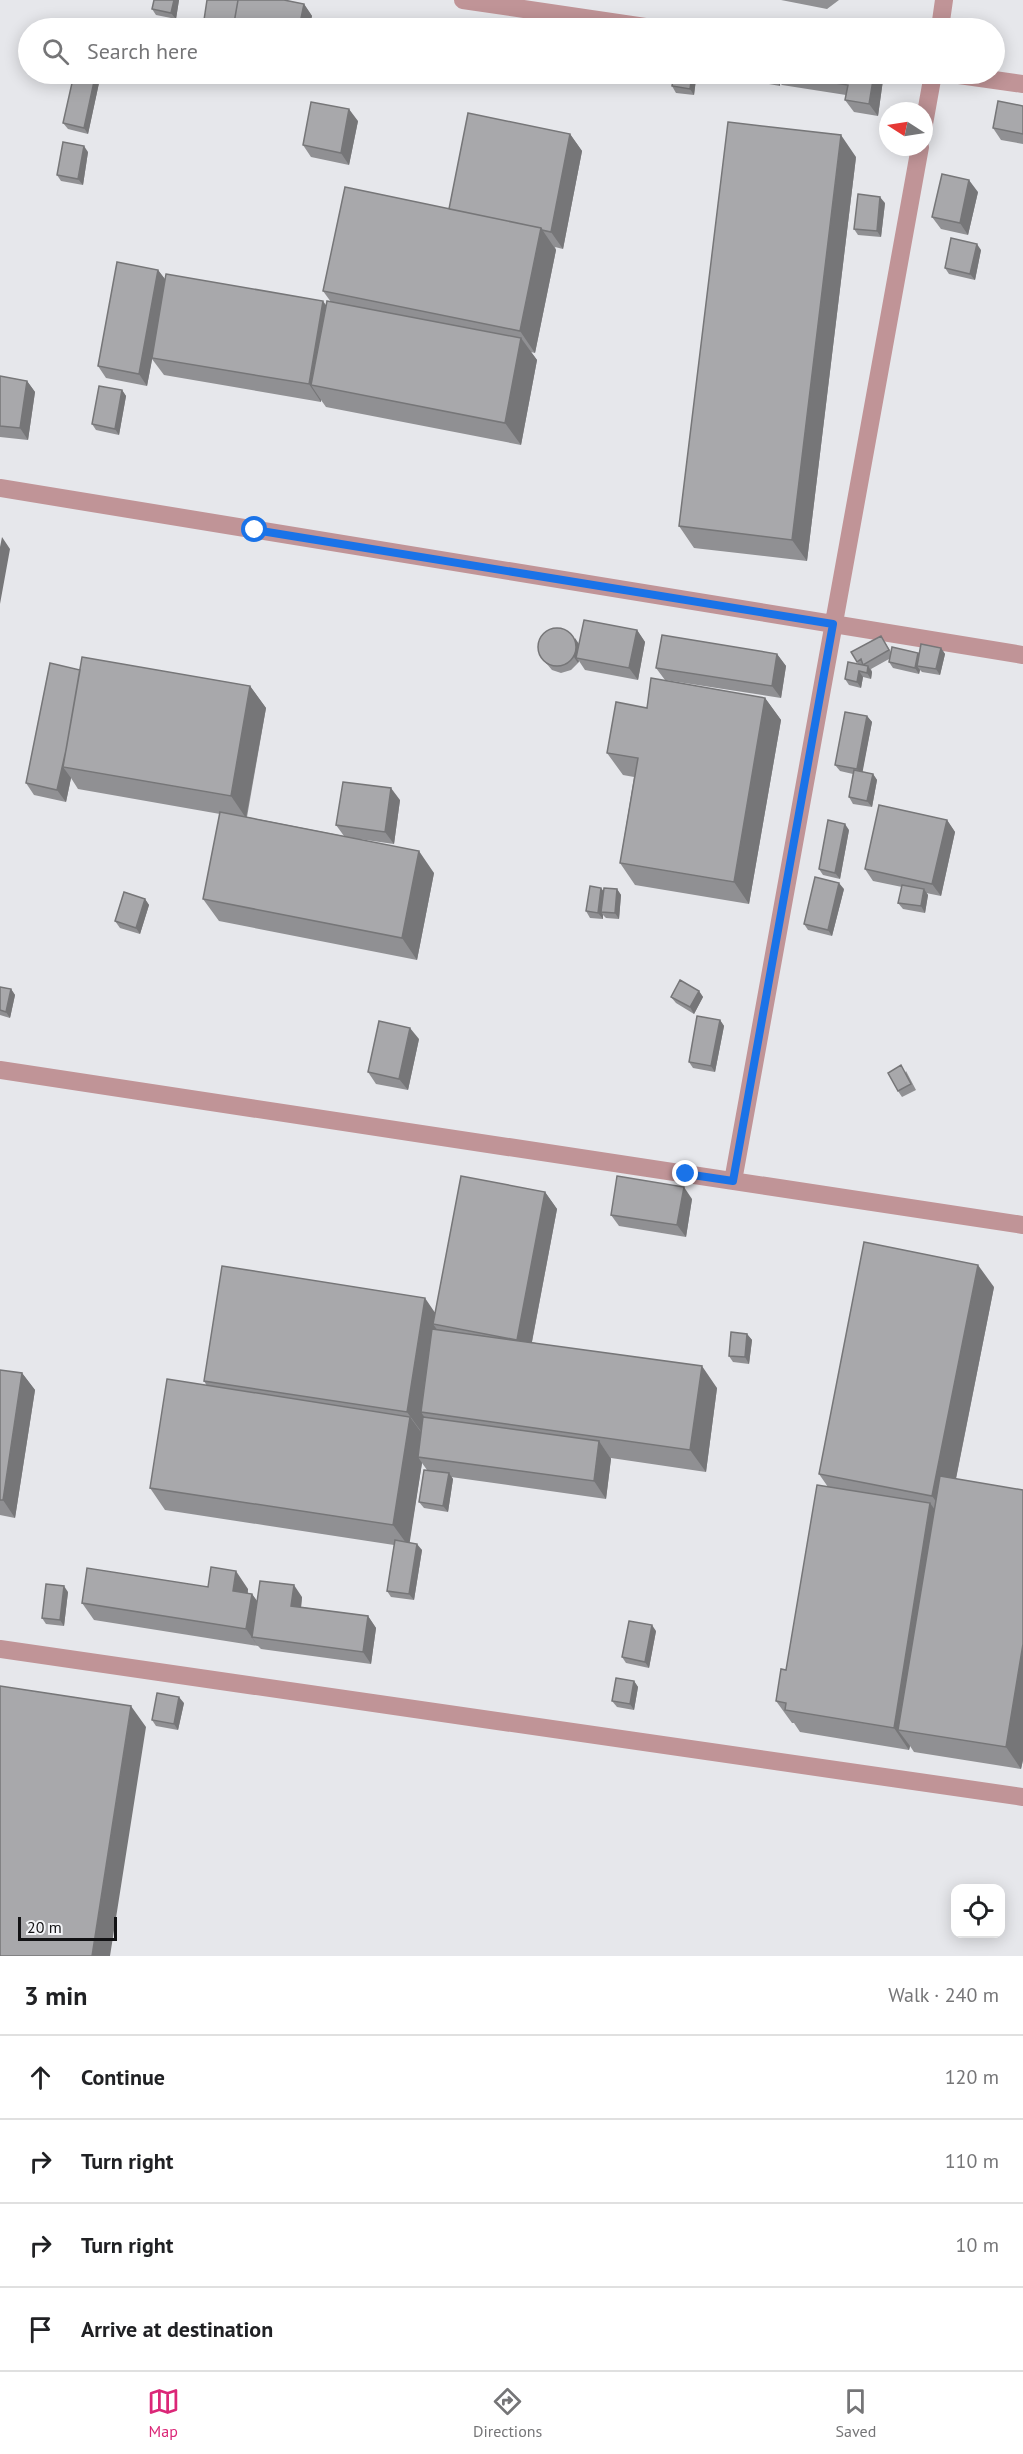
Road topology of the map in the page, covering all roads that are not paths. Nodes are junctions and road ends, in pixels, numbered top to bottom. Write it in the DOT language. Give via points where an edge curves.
graph roads {
  1 [pos="463,0"];
  2 [pos="944,0"];
  3 [pos="584,18"];
  4 [pos="941,18"];
  5 [pos="1005,81"];
  6 [pos="931,84"];
  7 [pos="1023,84"];
  8 [pos="928,102"];
  9 [pos="918,156"];
  10 [pos="0,488"];
  11 [pos="833,624"];
  12 [pos="1023,655"];
  13 [pos="0,1070"];
  14 [pos="733,1181"];
  15 [pos="1023,1225"];
  16 [pos="0,1649"];
  17 [pos="1023,1797"];
  1 -- 3 [label="street"];
  2 -- 4 [label="street"];
  5 -- 7 [label="street"];
  6 -- 8 [label="street"];
  9 -- 11 [label="street"];
  10 -- 11 [label="street"];
  11 -- 12 [label="street"];
  11 -- 14 [label="street"];
  13 -- 14 [label="street"];
  14 -- 15 [label="street"];
  16 -- 17 [label="street"];
}
